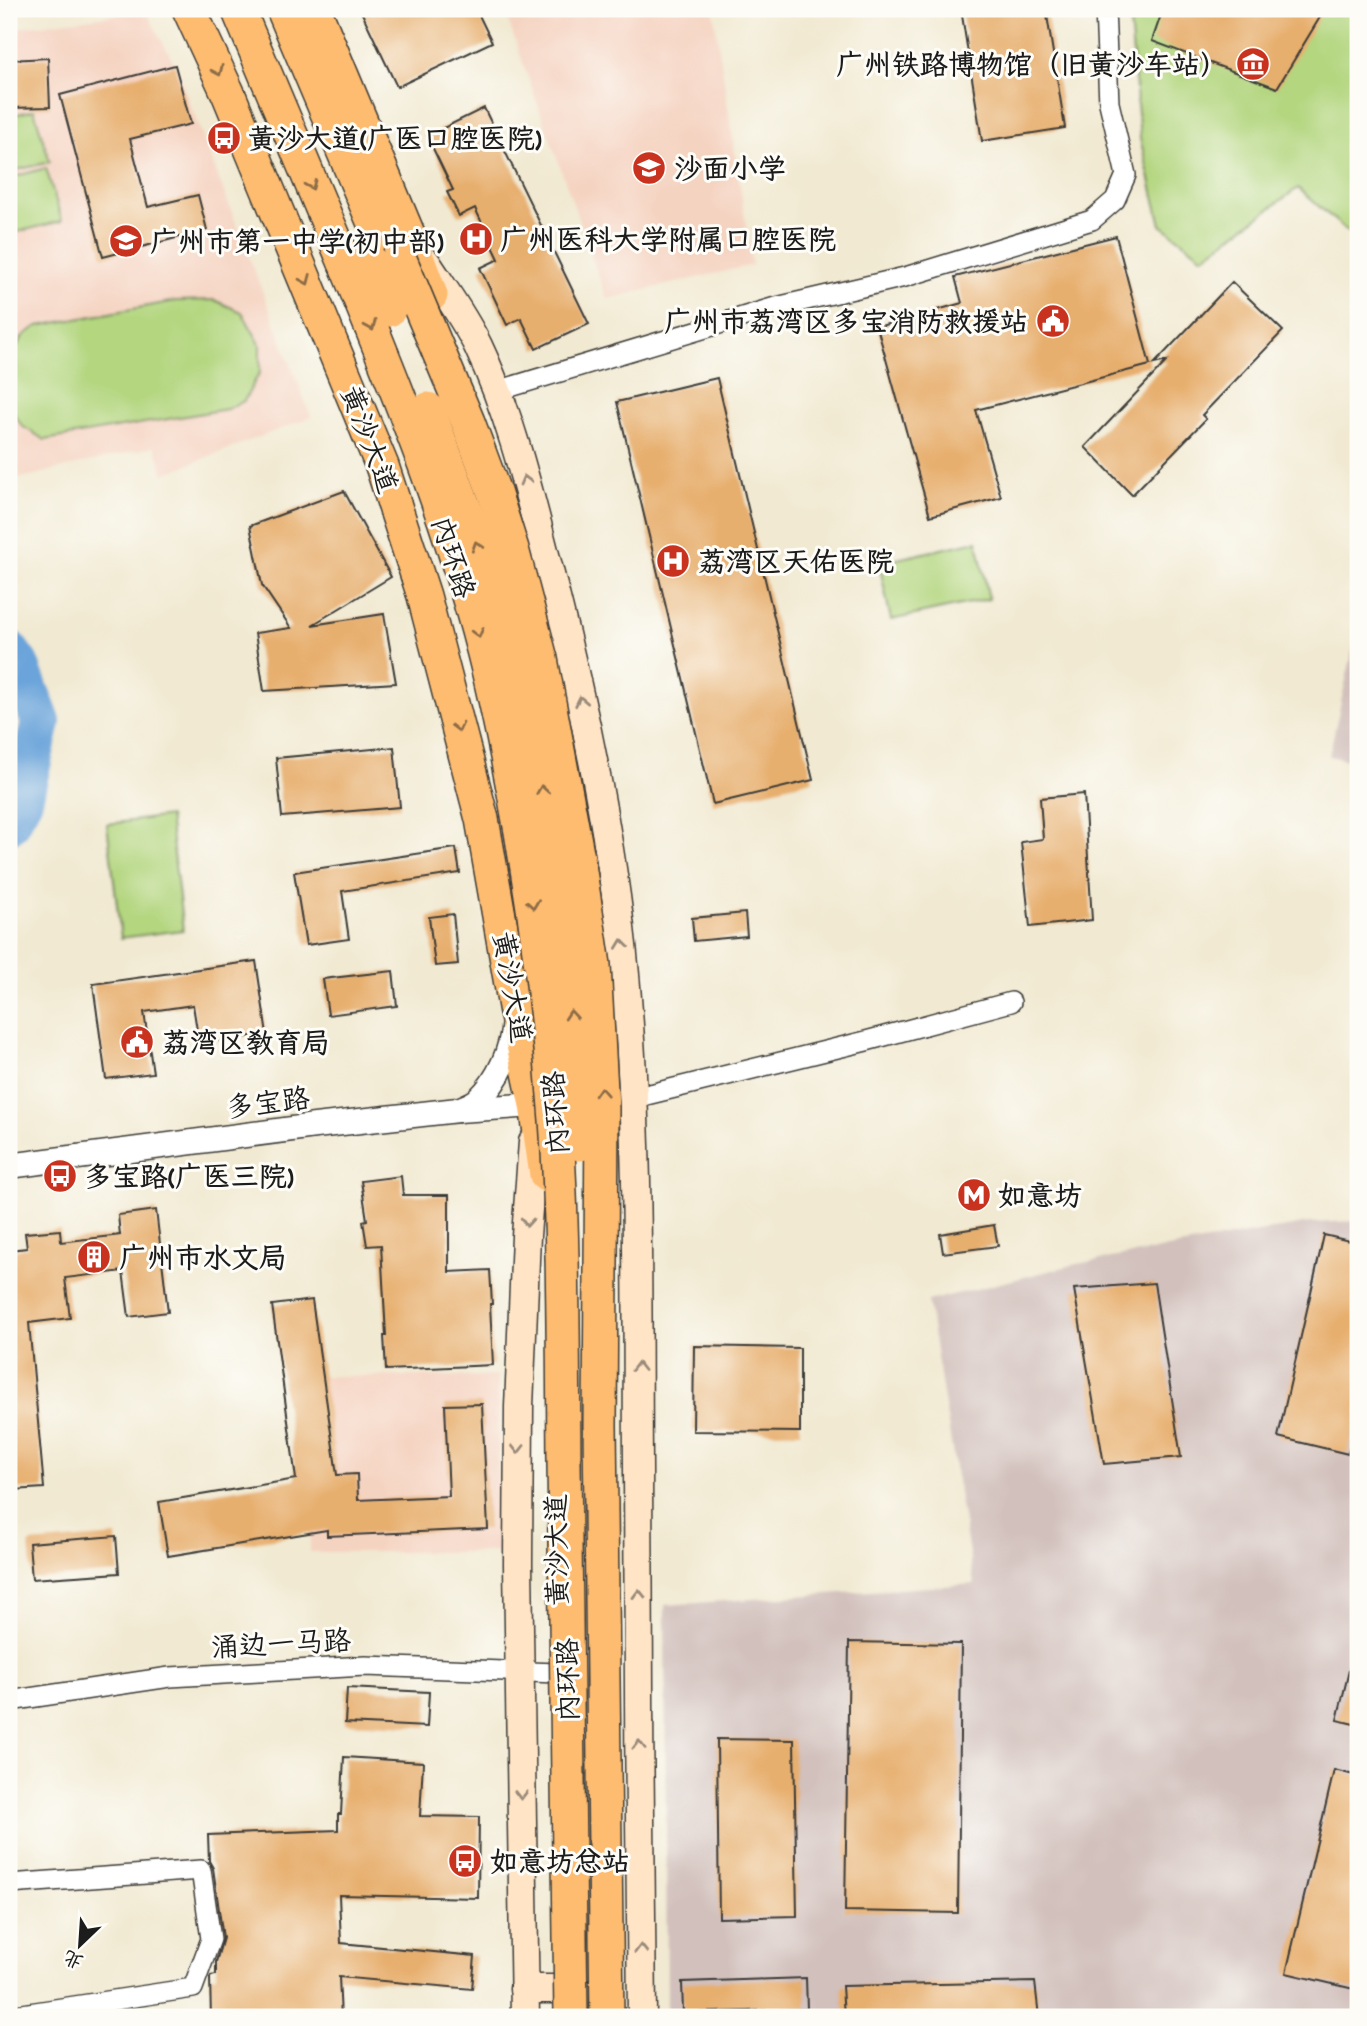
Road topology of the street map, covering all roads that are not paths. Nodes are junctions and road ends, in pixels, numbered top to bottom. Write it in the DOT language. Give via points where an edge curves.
graph roads {
  1 [pos="189,9"];
  2 [pos="231,9"];
  3 [pos="238,9"];
  4 [pos="267,9"];
  5 [pos="283,9"];
  6 [pos="297,9"];
  7 [pos="314,9"];
  8 [pos="1105,9"];
  9 [pos="260,63"];
  10 [pos="411,241"];
  11 [pos="356,259"];
  12 [pos="498,391"];
  13 [pos="504,510"];
  14 [pos="590,818"];
  15 [pos="482,819"];
  16 [pos="1010,1002"];
  17 [pos="516,1007"];
  18 [pos="634,1098"];
  19 [pos="536,1105"];
  20 [pos="458,1110"];
  21 [pos="606,1153"];
  22 [pos="9,1166"];
  23 [pos="600,1425"];
  24 [pos="639,1662"];
  25 [pos="604,1664"];
  26 [pos="521,1671"];
  27 [pos="558,1673"];
  28 [pos="9,1701"];
  29 [pos="9,1884"];
  30 [pos="524,1989"];
  31 [pos="566,2008"];
  32 [pos="9,2017"];
  33 [pos="525,2017"];
  34 [pos="609,2017"];
  35 [pos="642,2017"];
  1 -- 15 [label="highway, 黄沙大道, one-way" via="382,466 424,596"];
  2 -- 9 [label="highway"];
  3 -- 9 [label="highway, 内环路"];
  4 -- 11 [label="highway"];
  5 -- 13 [label="highway" via="415,320"];
  23 -- 6 [label="highway, 内环路, one-way, bridge" via="602,1108 594,965 541,659 512,549 472,433"];
  7 -- 10 [label="highway"];
  8 -- 12 [label="street" via="1109,103 1126,175 1115,200 1092,220 905,277 772,308"];
  9 -- 11 [label="highway, 内环路, one-way"];
  10 -- 12 [label="main road" via="476,341"];
  10 -- 13 [label="highway"];
  23 -- 11 [label="highway, one-way, bridge" via="584,1250 576,1066 538,768 468,517 433,421"];
  11 -- 31 [label="highway, 内环路, one-way, bridge" via="433,489 496,702 544,983 562,1261"];
  14 -- 12 [label="main road, one-way" via="568,644"];
  13 -- 14 [label="highway"];
  14 -- 15 [label="highway" via="554,843 521,850 492,835"];
  18 -- 14 [label="main road, one-way" via="625,970"];
  15 -- 17 [label="highway, 黄沙大道"];
  16 -- 18 [label="street"];
  17 -- 19 [label="highway, 黄沙大道"];
  17 -- 20 [label="street" via="506,1058 476,1101"];
  24 -- 18 [label="main road, one-way"];
  19 -- 20 [label="street, 多宝路"];
  19 -- 21 [label="street" via="580,1124 601,1142"];
  19 -- 26 [label="main road, one-way" via="519,1407"];
  19 -- 27 [label="highway, 黄沙大道" via="553,1263"];
  20 -- 22 [label="street, 多宝路"];
  21 -- 25 [label="highway, 黄沙大道"];
  23 -- 34 [label="highway, 内环路, bridge"];
  24 -- 25 [label="street"];
  35 -- 24 [label="main road, one-way"];
  25 -- 34 [label="highway, 黄沙大道"];
  26 -- 27 [label="street, 涌边一马路"];
  26 -- 28 [label="street, 涌边一马路" via="365,1667 170,1677"];
  26 -- 30 [label="main road, one-way"];
  27 -- 31 [label="highway, 黄沙大道"];
  29 -- 32 [label="street" via="201,1870 211,1939 193,1988"];
  30 -- 31 [label="main road"];
  30 -- 33 [label="main road"];
}
